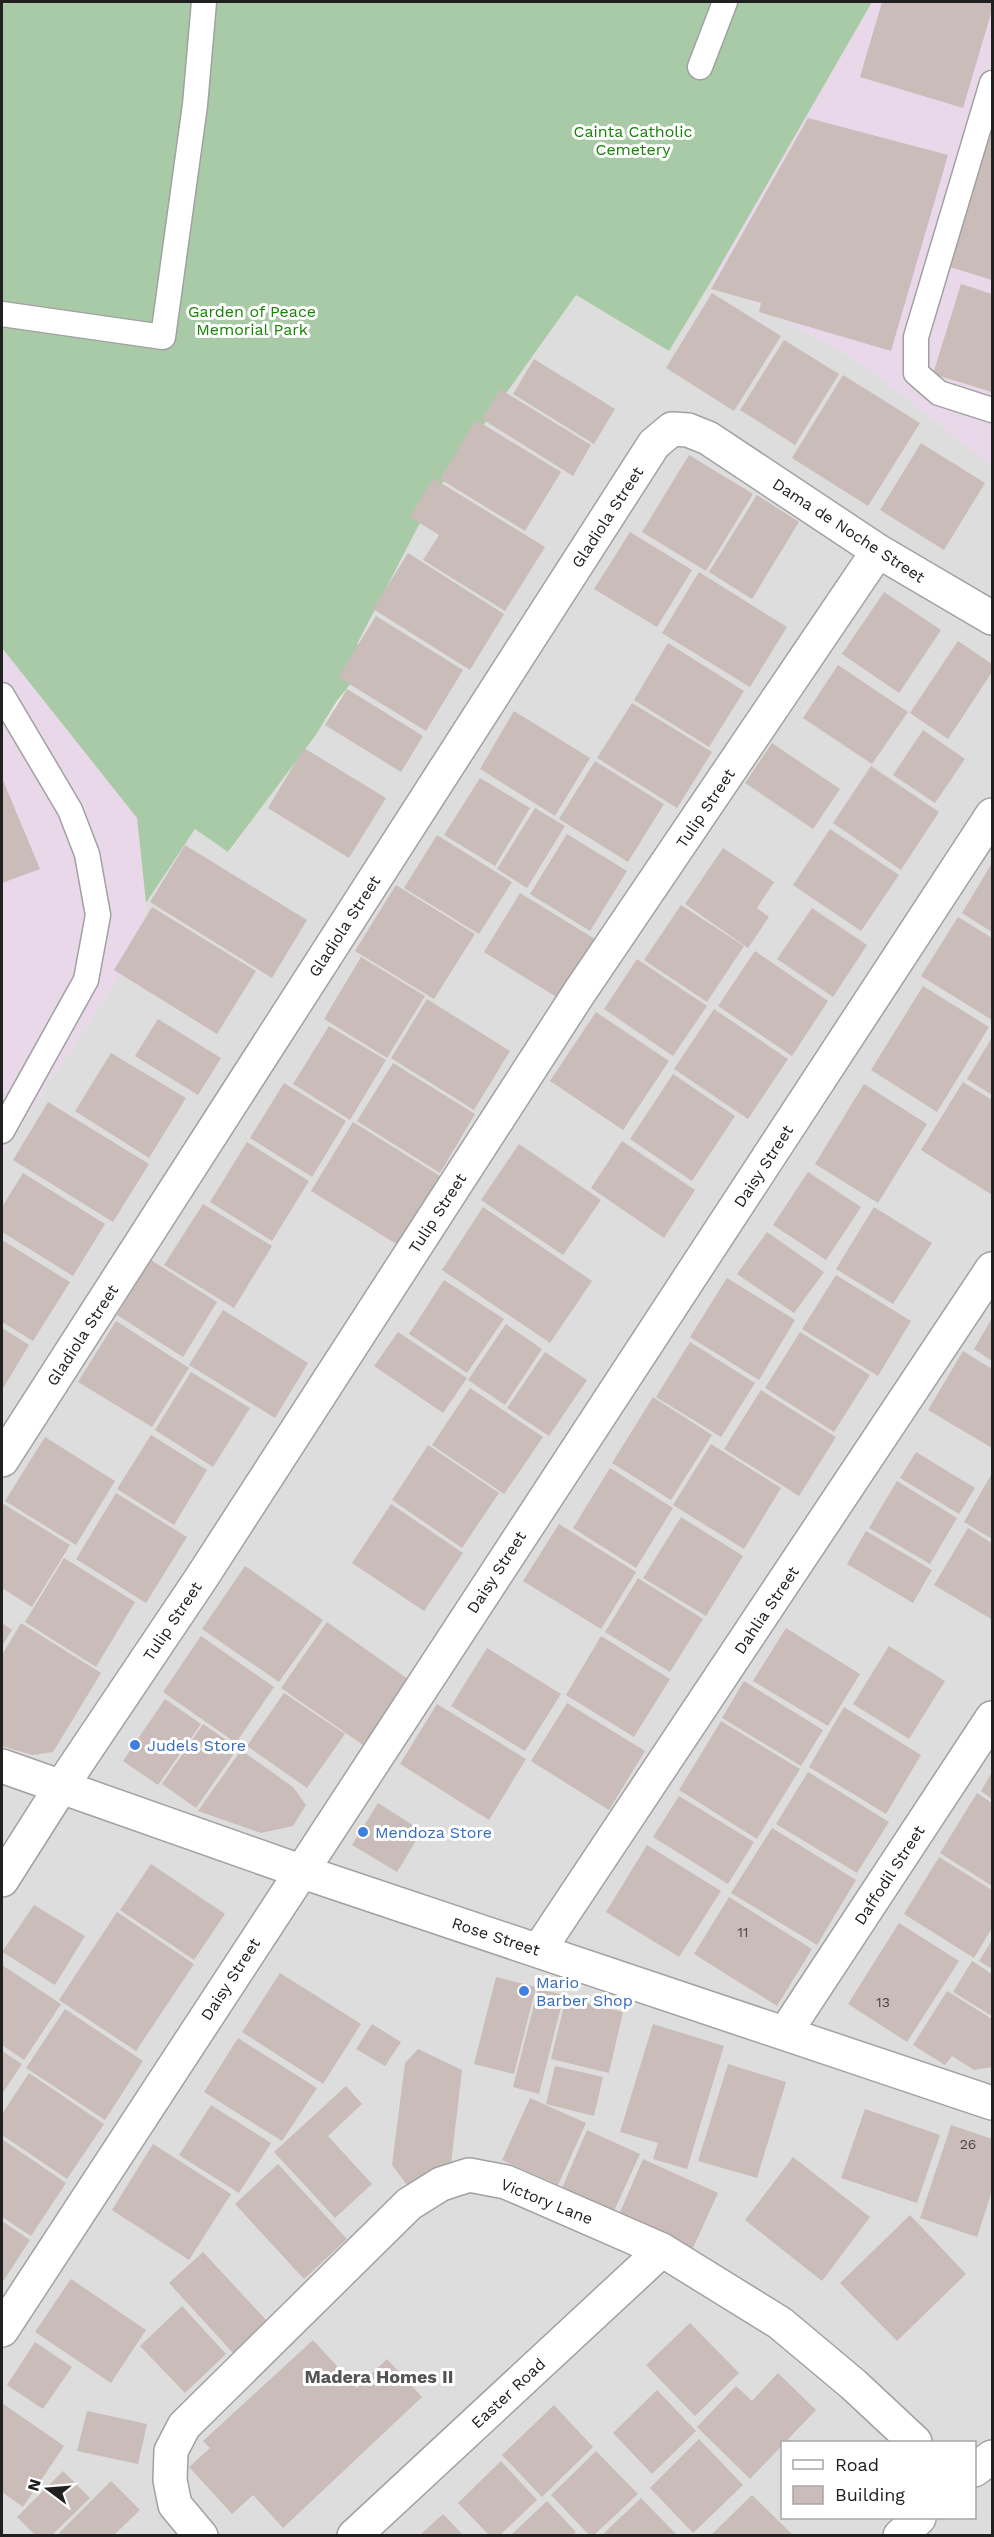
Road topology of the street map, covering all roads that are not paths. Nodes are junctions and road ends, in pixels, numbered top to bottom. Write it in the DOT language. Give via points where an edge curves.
graph roads {
  1 [pos="204,2"];
  2 [pos="725,2"];
  3 [pos="700,67"];
  4 [pos="993,83"];
  5 [pos="2,314"];
  6 [pos="993,410"];
  7 [pos="708,438"];
  8 [pos="878,551"];
  9 [pos="993,618"];
  10 [pos="2,695"];
  11 [pos="993,815"];
  12 [pos="2,1131"];
  13 [pos="993,1269"];
  14 [pos="2,1460"];
  15 [pos="993,1718"];
  16 [pos="2,1766"];
  17 [pos="61,1787"];
  18 [pos="300,1871"];
  19 [pos="2,1880"];
  20 [pos="539,1950"];
  21 [pos="784,2033"];
  22 [pos="993,2103"];
  23 [pos="662,2250"];
  24 [pos="2,2330"];
  25 [pos="914,2441"];
  26 [pos="993,2457"];
  27 [pos="976,2469"];
  28 [pos="917,2519"];
  29 [pos="201,2535"];
  30 [pos="354,2535"];
  31 [pos="900,2535"];
  1 -- 5 [label="lane" via="195,105 163,337"];
  2 -- 3 [label="lane"];
  4 -- 6 [label="lane" via="916,338 916,373 939,393"];
  7 -- 8 [label="street, Dama de Noche Street"];
  7 -- 14 [label="street, Gladiola Street" via="672,429 654,444"];
  8 -- 9 [label="street, Dama de Noche Street"];
  8 -- 17 [label="street, Tulip Street" via="579,993"];
  10 -- 12 [label="lane" via="70,810 87,854 98,915 86,980"];
  11 -- 18 [label="street, Daisy Street"];
  13 -- 20 [label="street, Dahlia Street"];
  15 -- 21 [label="street, Daffodil Street"];
  16 -- 17 [label="street, Rose Street"];
  17 -- 18 [label="street, Rose Street"];
  17 -- 19 [label="street, Tulip Street"];
  18 -- 20 [label="street, Rose Street"];
  18 -- 24 [label="street, Daisy Street"];
  20 -- 21 [label="street, Rose Street"];
  21 -- 22 [label="street, Rose Street"];
  23 -- 25 [label="street, Victory Lane" via="780,2324"];
  23 -- 29 [label="street, Victory Lane" via="506,2182 469,2175 441,2184 409,2204 184,2426 171,2451 170,2480 175,2505"];
  23 -- 30 [label="street, Easter Road"];
  26 -- 27 [label="street"];
  28 -- 31 [label="street"];
}
